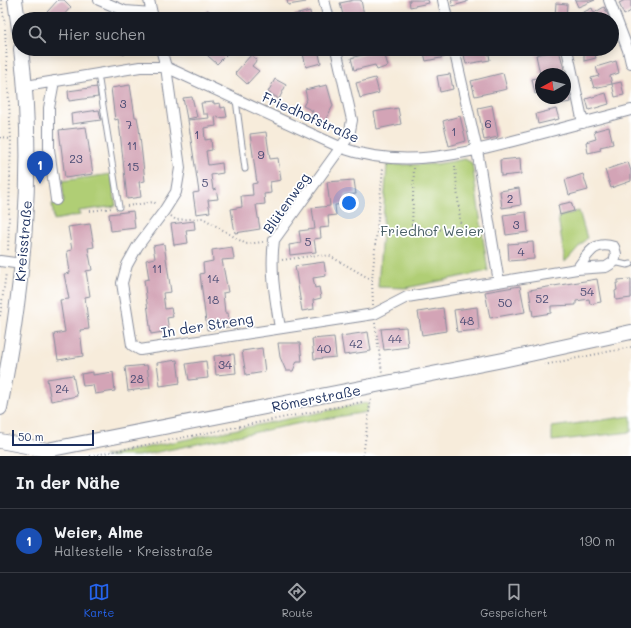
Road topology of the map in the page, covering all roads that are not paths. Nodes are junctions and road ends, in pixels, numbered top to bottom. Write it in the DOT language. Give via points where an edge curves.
graph roads {
  1 [pos="15,0"];
  2 [pos="99,0"];
  3 [pos="149,0"];
  4 [pos="324,0"];
  5 [pos="443,0"];
  6 [pos="609,0"];
  7 [pos="17,12"];
  8 [pos="131,12"];
  9 [pos="152,12"];
  10 [pos="327,12"];
  11 [pos="446,12"];
  12 [pos="614,12"];
  13 [pos="619,26"];
  14 [pos="23,56"];
  15 [pos="163,56"];
  16 [pos="338,56"];
  17 [pos="456,56"];
  18 [pos="569,56"];
  19 [pos="631,63"];
  20 [pos="166,67"];
  21 [pos="98,74"];
  22 [pos="54,81"];
  23 [pos="26,86"];
  24 [pos="236,98"];
  25 [pos="631,110"];
  26 [pos="583,123"];
  27 [pos="342,148"];
  28 [pos="477,150"];
  29 [pos="245,170"];
  30 [pos="56,200"];
  31 [pos="119,207"];
  32 [pos="4,261"];
  33 [pos="614,262"];
  34 [pos="22,264"];
  35 [pos="631,264"];
  36 [pos="577,269"];
  37 [pos="499,282"];
  38 [pos="280,328"];
  39 [pos="631,332"];
  40 [pos="0,408"];
  41 [pos="0,441"];
  1 -- 7 [label="street"];
  2 -- 8 [label="street"];
  3 -- 9 [label="street"];
  4 -- 10 [label="street"];
  5 -- 11 [label="street"];
  6 -- 12 [label="street"];
  13 -- 19 [label="street"];
  14 -- 23 [label="street, Kreisstraße"];
  15 -- 20 [label="street, In der Streng"];
  16 -- 27 [label="street, Blütenweg" via="352,120 349,136"];
  17 -- 28 [label="street"];
  18 -- 26 [label="street"];
  20 -- 21 [label="street, Friedhofstraße" via="140,67"];
  20 -- 24 [label="street, Friedhofstraße"];
  20 -- 38 [label="street, In der Streng" via="180,168 176,192 137,247 127,265 122,283 132,345 140,350"];
  21 -- 22 [label="street, Friedhofstraße"];
  21 -- 31 [label="lane"];
  22 -- 23 [label="street, Friedhofstraße"];
  22 -- 30 [label="street" via="49,108 49,149"];
  23 -- 34 [label="street, Kreisstraße" via="29,140"];
  24 -- 27 [label="street, Friedhofstraße"];
  24 -- 29 [label="lane"];
  25 -- 26 [label="street, Friedhofstraße"];
  26 -- 28 [label="street, Friedhofstraße"];
  27 -- 28 [label="street, Friedhofstraße" via="384,158 435,158"];
  27 -- 38 [label="street, Blütenweg" via="274,240 271,261"];
  28 -- 37 [label="street"];
  32 -- 34 [label="street"];
  33 -- 35 [label="lane"];
  33 -- 36 [label="street, In der Streng" via="606,267"];
  33 -- 36 [label="street" via="614,247 605,244 594,248"];
  34 -- 40 [label="street, Kreisstraße" via="13,341"];
  36 -- 37 [label="street, In der Streng"];
  37 -- 38 [label="street, In der Streng" via="407,297 374,314"];
  39 -- 41 [label="street, Römerstraße" via="379,385 47,450"];
}
